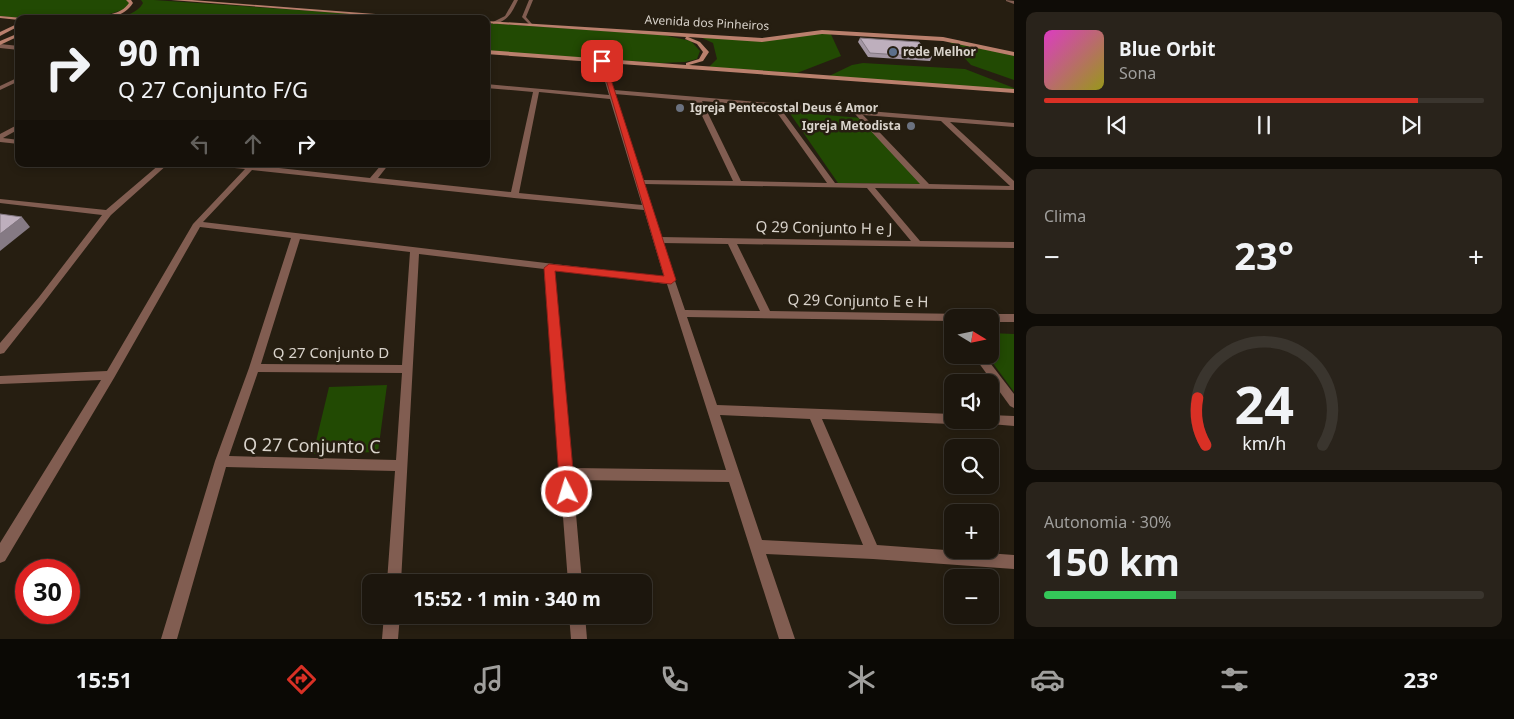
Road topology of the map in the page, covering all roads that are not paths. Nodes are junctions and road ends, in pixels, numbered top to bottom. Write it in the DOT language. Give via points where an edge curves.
graph roads {
  1 [pos="128,0"];
  2 [pos="173,0"];
  3 [pos="516,0"];
  4 [pos="531,0"];
  5 [pos="1008,0"];
  6 [pos="1014,3"];
  7 [pos="108,15"];
  8 [pos="383,15"];
  9 [pos="0,17"];
  10 [pos="15,18"];
  11 [pos="490,22"];
  12 [pos="495,23"];
  13 [pos="530,24"];
  14 [pos="15,26"];
  15 [pos="0,34"];
  16 [pos="664,34"];
  17 [pos="15,36"];
  18 [pos="0,45"];
  19 [pos="15,47"];
  20 [pos="490,52"];
  21 [pos="1014,54"];
  22 [pos="602,61"];
  23 [pos="661,65"];
  24 [pos="15,81"];
  25 [pos="490,86"];
  26 [pos="0,88"];
  27 [pos="536,90"];
  28 [pos="1013,92"];
  29 [pos="612,94"];
  30 [pos="698,100"];
  31 [pos="774,106"];
  32 [pos="856,111"];
  33 [pos="943,119"];
  34 [pos="1014,125"];
  35 [pos="15,129"];
  36 [pos="0,138"];
  37 [pos="15,141"];
  38 [pos="161,167"];
  39 [pos="251,167"];
  40 [pos="278,167"];
  41 [pos="384,167"];
  42 [pos="374,179"];
  43 [pos="641,182"];
  44 [pos="738,183"];
  45 [pos="833,185"];
  46 [pos="869,186"];
  47 [pos="1014,186"];
  48 [pos="928,187"];
  49 [pos="514,196"];
  50 [pos="0,201"];
  51 [pos="648,208"];
  52 [pos="108,213"];
  53 [pos="197,224"];
  54 [pos="296,237"];
  55 [pos="658,240"];
  56 [pos="731,240"];
  57 [pos="917,244"];
  58 [pos="1014,245"];
  59 [pos="415,251"];
  60 [pos="549,268"];
  61 [pos="671,280"];
  62 [pos="682,313"];
  63 [pos="766,314"];
  64 [pos="999,318"];
  65 [pos="1014,318"];
  66 [pos="944,319"];
  67 [pos="0,350"];
  68 [pos="985,364"];
  69 [pos="254,368"];
  70 [pos="408,369"];
  71 [pos="110,375"];
  72 [pos="0,380"];
  73 [pos="1014,403"];
  74 [pos="713,410"];
  75 [pos="814,414"];
  76 [pos="944,419"];
  77 [pos="999,421"];
  78 [pos="1014,421"];
  79 [pos="221,461"];
  80 [pos="401,466"];
  81 [pos="566,474"];
  82 [pos="734,476"];
  83 [pos="757,547"];
  84 [pos="873,552"];
  85 [pos="0,556"];
  86 [pos="1014,562"];
  87 [pos="394,574"];
  88 [pos="574,574"];
  89 [pos="391,624"];
  90 [pos="578,624"];
  91 [pos="169,639"];
  92 [pos="390,639"];
  93 [pos="579,639"];
  94 [pos="786,639"];
  1 -- 7 [label="street" via="131,3 129,7"];
  2 -- 8 [label="street"];
  3 -- 12 [label="street" via="507,17"];
  4 -- 13 [label="street" via="524,17"];
  5 -- 6 [label="street"];
  9 -- 10 [label="street"];
  11 -- 12 [label="street, Avenida dos Pinheiros"];
  12 -- 13 [label="street, Avenida dos Pinheiros"];
  13 -- 16 [label="street, Avenida dos Pinheiros"];
  14 -- 15 [label="street"];
  16 -- 21 [label="street, Avenida dos Pinheiros" via="762,40 808,32 831,32 943,39"];
  16 -- 23 [label="street" via="696,41 706,52 701,60 689,64"];
  17 -- 18 [label="street"];
  18 -- 19 [label="street"];
  20 -- 22 [label="street"];
  22 -- 23 [label="street"];
  22 -- 29 [label="street"];
  23 -- 28 [label="street"];
  24 -- 26 [label="street"];
  25 -- 27 [label="street"];
  27 -- 29 [label="street"];
  27 -- 49 [label="street"];
  29 -- 30 [label="street"];
  29 -- 43 [label="street"];
  30 -- 31 [label="street"];
  30 -- 44 [label="street"];
  31 -- 32 [label="street"];
  31 -- 45 [label="street"];
  32 -- 33 [label="street"];
  32 -- 48 [label="street"];
  33 -- 34 [label="street"];
  33 -- 47 [label="street"];
  35 -- 36 [label="street"];
  36 -- 37 [label="street"];
  38 -- 52 [label="street"];
  39 -- 40 [label="street"];
  39 -- 53 [label="street"];
  40 -- 42 [label="street"];
  41 -- 42 [label="street"];
  42 -- 49 [label="street"];
  43 -- 44 [label="street"];
  43 -- 51 [label="street"];
  44 -- 45 [label="street"];
  45 -- 46 [label="street"];
  46 -- 48 [label="street"];
  46 -- 57 [label="street"];
  47 -- 48 [label="street"];
  49 -- 51 [label="street"];
  50 -- 52 [label="street"];
  51 -- 55 [label="street"];
  52 -- 67 [label="street"];
  53 -- 54 [label="street"];
  53 -- 71 [label="street"];
  54 -- 59 [label="street"];
  54 -- 69 [label="street"];
  55 -- 56 [label="street, Q 29 Conjunto H e J"];
  55 -- 61 [label="street"];
  56 -- 57 [label="street, Q 29 Conjunto H e J"];
  56 -- 63 [label="street"];
  57 -- 58 [label="street, Q 29 Conjunto H e J"];
  59 -- 60 [label="street"];
  59 -- 70 [label="street"];
  60 -- 61 [label="street"];
  60 -- 81 [label="street"];
  61 -- 62 [label="street"];
  62 -- 63 [label="street, Q 29 Conjunto E e H"];
  62 -- 74 [label="street"];
  63 -- 66 [label="street, Q 29 Conjunto E e H"];
  64 -- 65 [label="street"];
  68 -- 73 [label="street"];
  69 -- 70 [label="street, Q 27 Conjunto D"];
  69 -- 79 [label="street"];
  70 -- 80 [label="street"];
  71 -- 72 [label="street"];
  71 -- 85 [label="street"];
  74 -- 75 [label="street"];
  74 -- 82 [label="street"];
  75 -- 76 [label="street"];
  75 -- 84 [label="street"];
  77 -- 78 [label="street"];
  79 -- 80 [label="street, Q 27 Conjunto C"];
  79 -- 91 [label="street"];
  80 -- 87 [label="street"];
  81 -- 82 [label="street"];
  81 -- 88 [label="street"];
  82 -- 83 [label="street"];
  83 -- 84 [label="street"];
  83 -- 94 [label="street"];
  84 -- 86 [label="street"];
  89 -- 92 [label="street"];
  90 -- 93 [label="street"];
}
